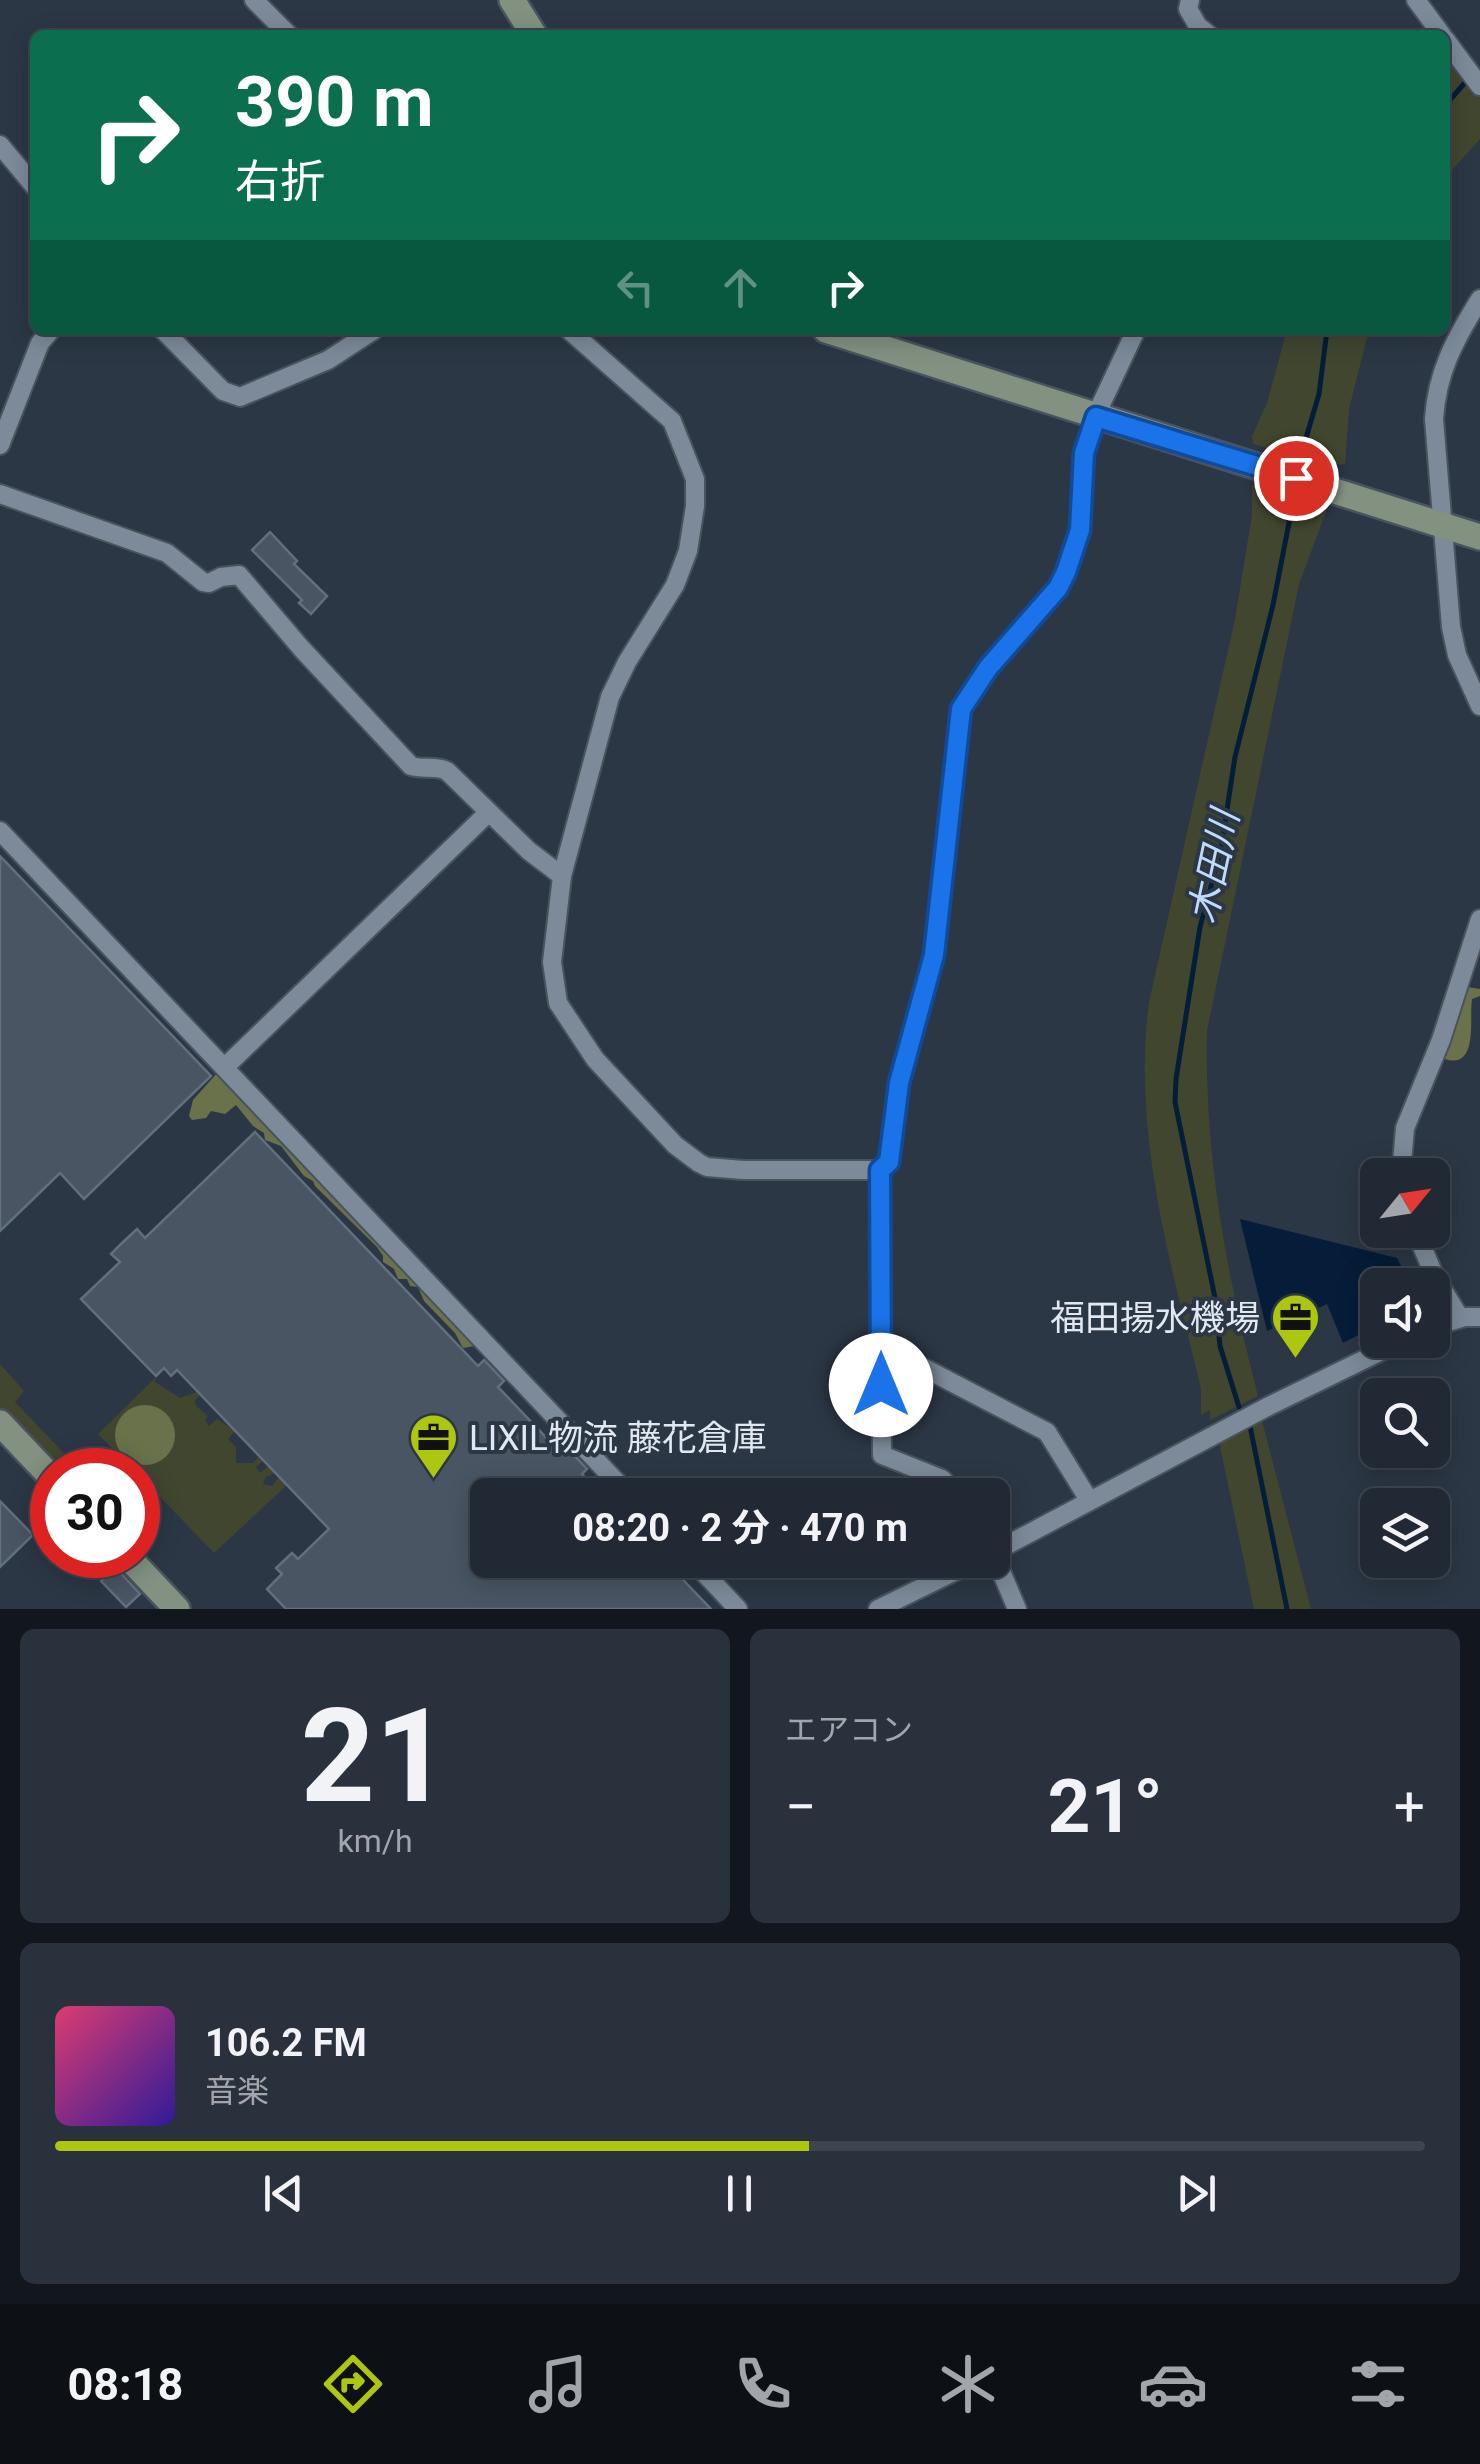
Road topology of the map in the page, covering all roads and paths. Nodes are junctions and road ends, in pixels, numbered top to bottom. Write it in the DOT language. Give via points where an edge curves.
graph roads {
  1 [pos="254,0"];
  2 [pos="1190,0"];
  3 [pos="1416,0"];
  4 [pos="519,3"];
  5 [pos="285,30"];
  6 [pos="532,30"];
  7 [pos="1202,30"];
  8 [pos="1439,30"];
  9 [pos="1450,45"];
  10 [pos="1475,80"];
  11 [pos="0,144"];
  12 [pos="30,181"];
  13 [pos="1480,299"];
  14 [pos="47,335"];
  15 [pos="168,335"];
  16 [pos="366,335"];
  17 [pos="575,335"];
  18 [pos="842,335"];
  19 [pos="1134,335"];
  20 [pos="1096,417"];
  21 [pos="0,444"];
  22 [pos="0,494"];
  23 [pos="1444,526"];
  24 [pos="1480,537"];
  25 [pos="1480,706"];
  26 [pos="488,813"];
  27 [pos="0,831"];
  28 [pos="562,876"];
  29 [pos="1480,919"];
  30 [pos="225,1067"];
  31 [pos="1402,1158"];
  32 [pos="880,1170"];
  33 [pos="1423,1248"];
  34 [pos="1480,1317"];
  35 [pos="1460,1318"];
  36 [pos="1450,1321"];
  37 [pos="881,1350"];
  38 [pos="1369,1358"];
  39 [pos="0,1423"];
  40 [pos="30,1455"];
  41 [pos="613,1478"];
  42 [pos="942,1478"];
  43 [pos="1089,1500"];
  44 [pos="1010,1543"];
  45 [pos="148,1578"];
  46 [pos="709,1578"];
  47 [pos="941,1578"];
  48 [pos="1002,1578"];
  49 [pos="177,1609"];
  50 [pos="738,1609"];
  51 [pos="878,1609"];
  52 [pos="1018,1609"];
  1 -- 5 [label="street"];
  2 -- 7 [label="street" via="1188,9"];
  3 -- 8 [label="street"];
  4 -- 6 [label="street"];
  9 -- 10 [label="street"];
  11 -- 12 [label="street"];
  13 -- 23 [label="street" via="1447,354 1436,394"];
  14 -- 21 [label="street"];
  15 -- 16 [label="street" via="223,391 240,397 328,360"];
  17 -- 28 [label="street" via="672,421 694,479 695,506 676,584 610,697"];
  18 -- 20 [label="street"];
  19 -- 20 [label="street"];
  20 -- 23 [label="street"];
  20 -- 32 [label="street" via="1084,453 1080,530 1066,572 961,709 934,955 899,1083 889,1162"];
  22 -- 26 [label="street" via="167,553 203,582 240,575 411,766 447,771"];
  23 -- 24 [label="street"];
  23 -- 25 [label="street" via="1454,641"];
  26 -- 28 [label="street"];
  26 -- 30 [label="street"];
  27 -- 30 [label="street"];
  28 -- 32 [label="street" via="552,962 558,1003 595,1058 674,1144 707,1167"];
  29 -- 31 [label="street" via="1405,1128"];
  30 -- 41 [label="street"];
  32 -- 37 [label="street"];
  33 -- 35 [label="street"];
  34 -- 35 [label="street"];
  35 -- 36 [label="street"];
  37 -- 42 [label="street" via="882,1455"];
  37 -- 43 [label="street" via="1047,1432"];
  38 -- 43 [label="street"];
  39 -- 40 [label="street"];
  43 -- 44 [label="street"];
  45 -- 49 [label="street"];
  46 -- 50 [label="street"];
  47 -- 51 [label="street"];
  48 -- 52 [label="street"];
}
